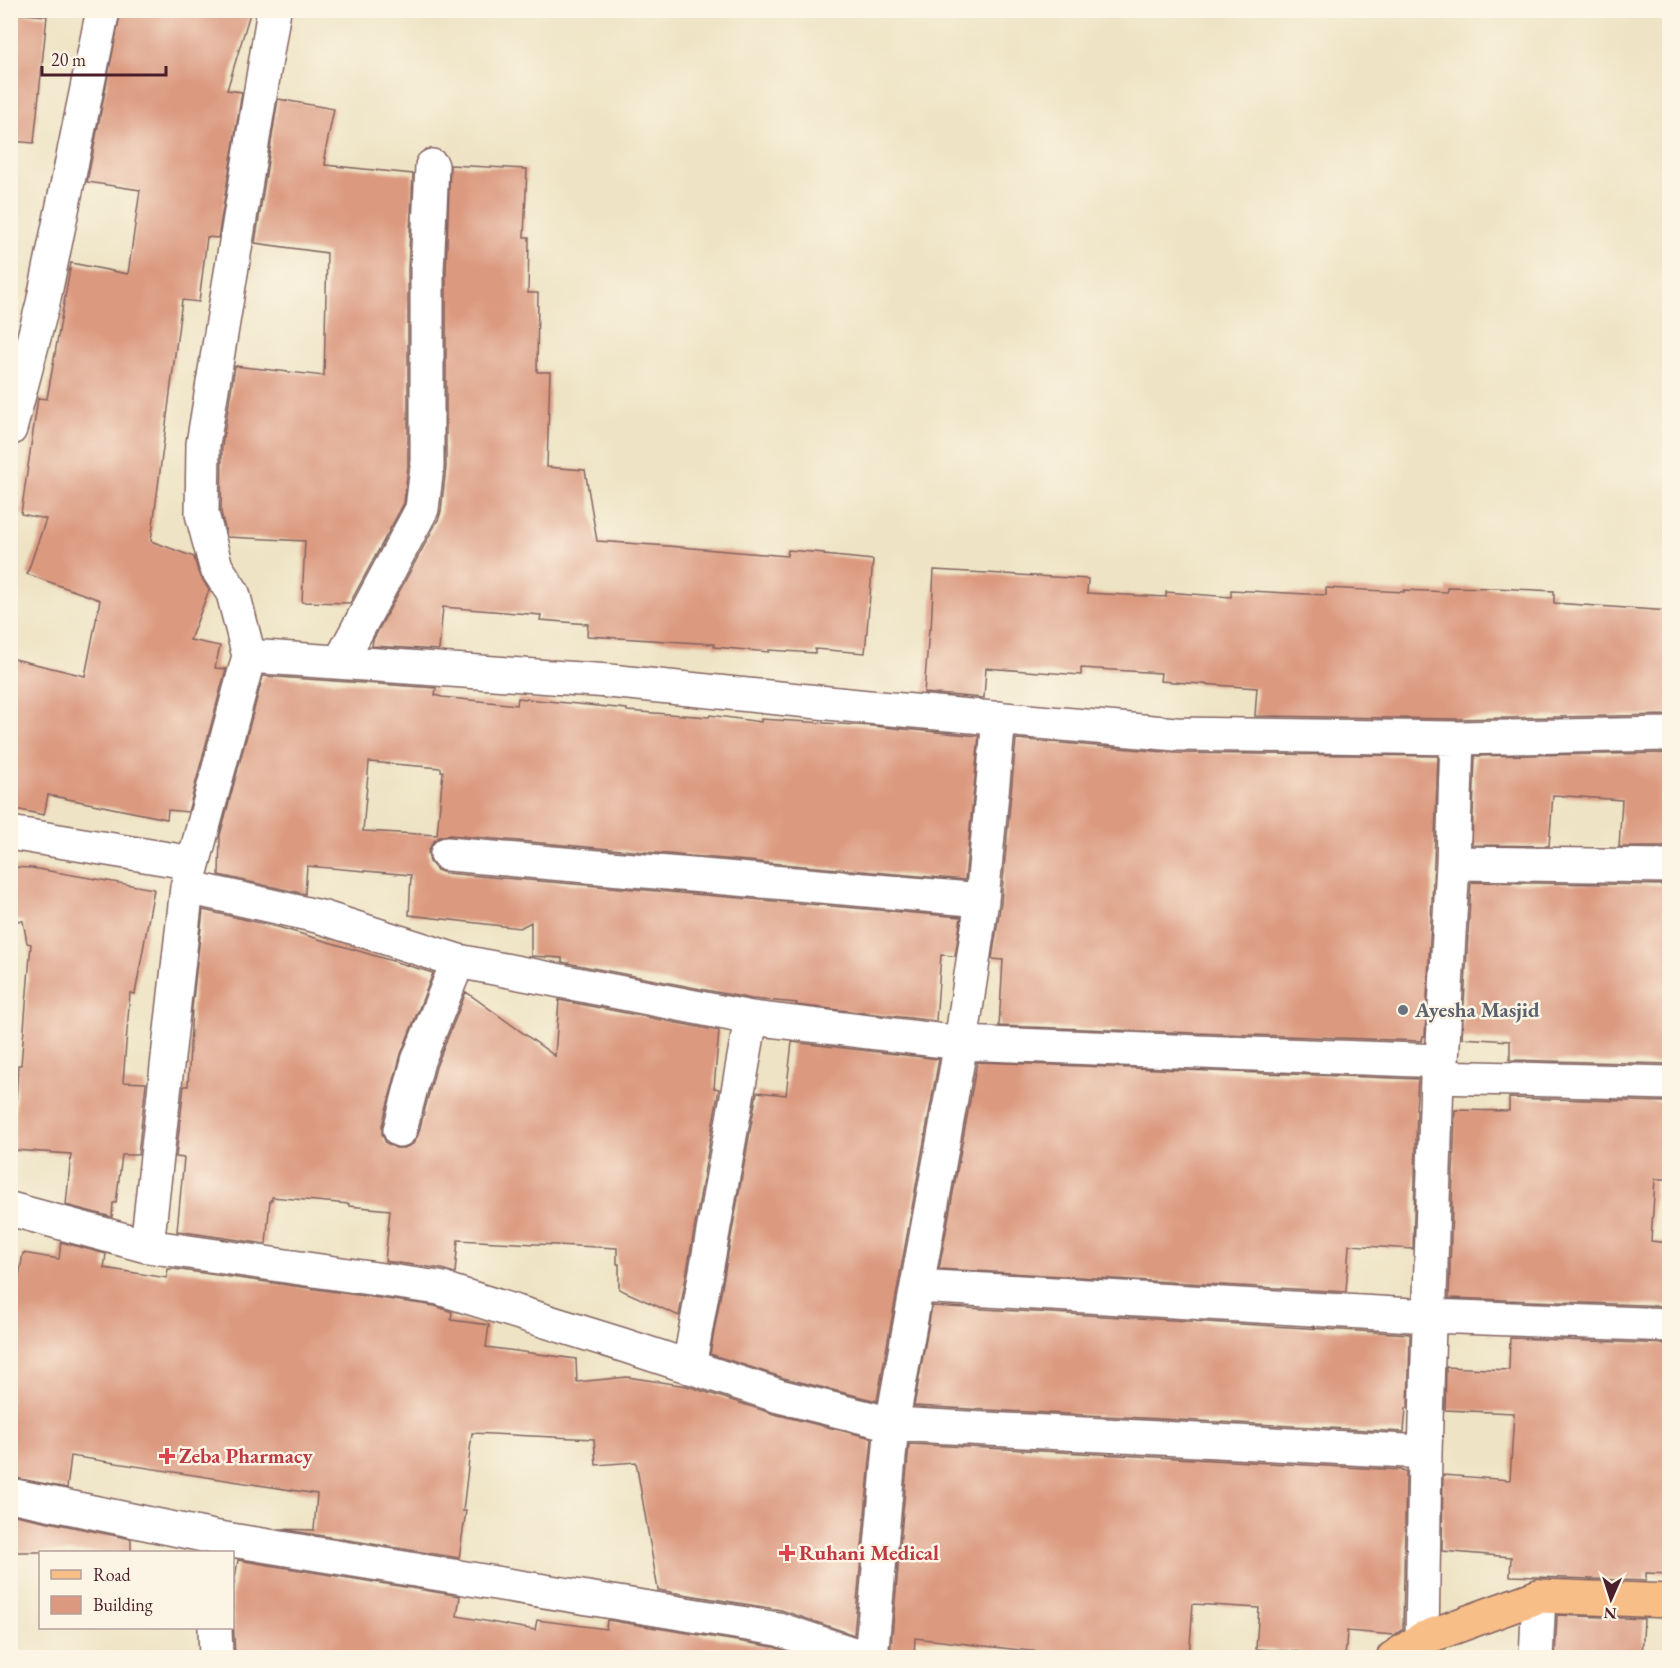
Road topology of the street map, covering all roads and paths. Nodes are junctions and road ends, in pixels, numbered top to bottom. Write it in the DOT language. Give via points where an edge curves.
graph roads {
  1 [pos="103,10"];
  2 [pos="274,10"];
  3 [pos="432,166"];
  4 [pos="10,429"];
  5 [pos="249,656"];
  6 [pos="340,662"];
  7 [pos="999,718"];
  8 [pos="1670,734"];
  9 [pos="1457,738"];
  10 [pos="10,833"];
  11 [pos="447,854"];
  12 [pos="1454,863"];
  13 [pos="1670,866"];
  14 [pos="190,875"];
  15 [pos="982,900"];
  16 [pos="458,962"];
  17 [pos="751,1018"];
  18 [pos="962,1043"];
  19 [pos="1440,1069"];
  20 [pos="1670,1083"];
  21 [pos="400,1130"];
  22 [pos="10,1209"];
  23 [pos="147,1246"];
  24 [pos="917,1286"];
  25 [pos="1430,1316"];
  26 [pos="1670,1325"];
  27 [pos="689,1367"];
  28 [pos="891,1424"];
  29 [pos="1425,1452"];
  30 [pos="10,1495"];
  31 [pos="214,1545"];
  32 [pos="1539,1596"];
  33 [pos="1670,1601"];
  34 [pos="216,1629"];
  35 [pos="1422,1639"];
  36 [pos="216,1658"];
  37 [pos="865,1658"];
  38 [pos="871,1658"];
  39 [pos="1392,1658"];
  40 [pos="1536,1658"];
  1 -- 4 [label="street" via="43,303"];
  2 -- 5 [label="street" via="203,444 202,514 216,567 233,593"];
  3 -- 6 [label="street" via="426,270 427,467 422,509"];
  5 -- 6 [label="street"];
  5 -- 14 [label="street"];
  6 -- 7 [label="street" via="609,681"];
  7 -- 9 [label="street" via="1176,734"];
  7 -- 15 [label="street"];
  8 -- 9 [label="street"];
  9 -- 12 [label="street"];
  10 -- 14 [label="street"];
  11 -- 15 [label="street"];
  12 -- 13 [label="street"];
  12 -- 19 [label="street"];
  14 -- 16 [label="street"];
  14 -- 23 [label="street"];
  15 -- 18 [label="street"];
  16 -- 17 [label="street"];
  16 -- 21 [label="street" via="418,1061"];
  17 -- 18 [label="street"];
  17 -- 27 [label="street"];
  18 -- 19 [label="street"];
  18 -- 24 [label="street"];
  19 -- 20 [label="street"];
  19 -- 25 [label="street"];
  22 -- 23 [label="street"];
  23 -- 27 [label="street" via="439,1288"];
  24 -- 25 [label="street"];
  24 -- 28 [label="street"];
  25 -- 26 [label="street"];
  25 -- 29 [label="street"];
  27 -- 28 [label="street" via="779,1396"];
  28 -- 29 [label="street"];
  28 -- 38 [label="street"];
  29 -- 35 [label="street"];
  30 -- 31 [label="street"];
  31 -- 37 [label="street" via="778,1629"];
  32 -- 33 [label="main road"];
  32 -- 35 [label="main road"];
  32 -- 40 [label="street"];
  34 -- 36 [label="street"];
  35 -- 39 [label="main road"];
}
